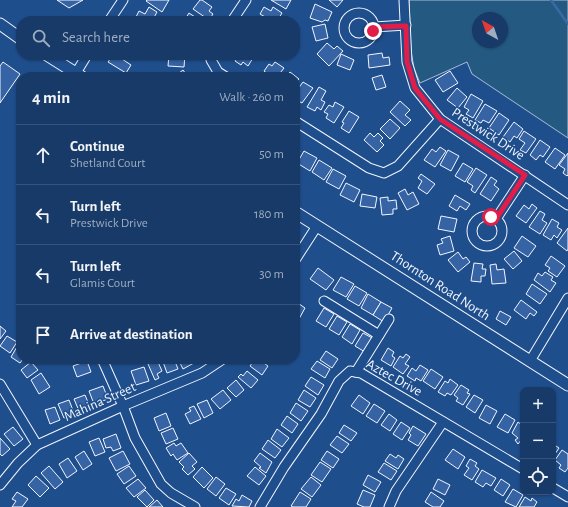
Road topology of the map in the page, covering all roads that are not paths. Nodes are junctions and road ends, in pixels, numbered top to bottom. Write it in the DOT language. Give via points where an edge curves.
graph roads {
  1 [pos="123,0"];
  2 [pos="246,0"];
  3 [pos="404,0"];
  4 [pos="112,16"];
  5 [pos="235,16"];
  6 [pos="406,26"];
  7 [pos="374,27"];
  8 [pos="1,28"];
  9 [pos="16,36"];
  10 [pos="55,60"];
  11 [pos="85,60"];
  12 [pos="211,60"];
  13 [pos="74,72"];
  14 [pos="80,72"];
  15 [pos="218,72"];
  16 [pos="440,119"];
  17 [pos="300,124"];
  18 [pos="525,175"];
  19 [pos="568,205"];
  20 [pos="300,215"];
  21 [pos="496,219"];
  22 [pos="317,226"];
  23 [pos="300,252"];
  24 [pos="568,298"];
  25 [pos="324,301"];
  26 [pos="389,319"];
  27 [pos="379,335"];
  28 [pos="530,361"];
  29 [pos="104,364"];
  30 [pos="216,364"];
  31 [pos="356,372"];
  32 [pos="0,384"];
  33 [pos="568,385"];
  34 [pos="123,406"];
  35 [pos="443,422"];
  36 [pos="37,445"];
  37 [pos="520,467"];
  38 [pos="0,485"];
  39 [pos="556,490"];
  40 [pos="568,497"];
  41 [pos="195,507"];
  42 [pos="260,507"];
  43 [pos="389,507"];
  1 -- 4 [label="street"];
  2 -- 5 [label="street"];
  3 -- 6 [label="street, Prestwick Drive"];
  6 -- 7 [label="street"];
  6 -- 16 [label="street, Prestwick Drive" via="407,62 415,88"];
  8 -- 9 [label="main road"];
  10 -- 13 [label="main road"];
  11 -- 14 [label="street"];
  12 -- 15 [label="street"];
  16 -- 17 [label="street" via="398,166 384,173 369,168"];
  16 -- 18 [label="street, Prestwick Drive"];
  18 -- 19 [label="street, Prestwick Drive"];
  18 -- 21 [label="street"];
  20 -- 22 [label="main road, Thornton Road North"];
  22 -- 23 [label="street"];
  22 -- 28 [label="main road, Thornton Road North"];
  24 -- 28 [label="street"];
  25 -- 27 [label="street"];
  26 -- 27 [label="street"];
  27 -- 31 [label="street"];
  28 -- 33 [label="main road, Thornton Road North"];
  29 -- 34 [label="street"];
  30 -- 34 [label="street, Mahina Street" via="202,373"];
  31 -- 35 [label="street, Aztec Drive"];
  31 -- 42 [label="street, Aztec Drive" via="350,371 338,381 322,414 284,467"];
  32 -- 36 [label="street"];
  34 -- 36 [label="street, Mahina Street"];
  34 -- 41 [label="street" via="135,438 161,484"];
  35 -- 37 [label="street, Aztec Drive"];
  35 -- 43 [label="street" via="396,491"];
  36 -- 38 [label="street, Mahina Street" via="18,462"];
  39 -- 40 [label="street"];
}
